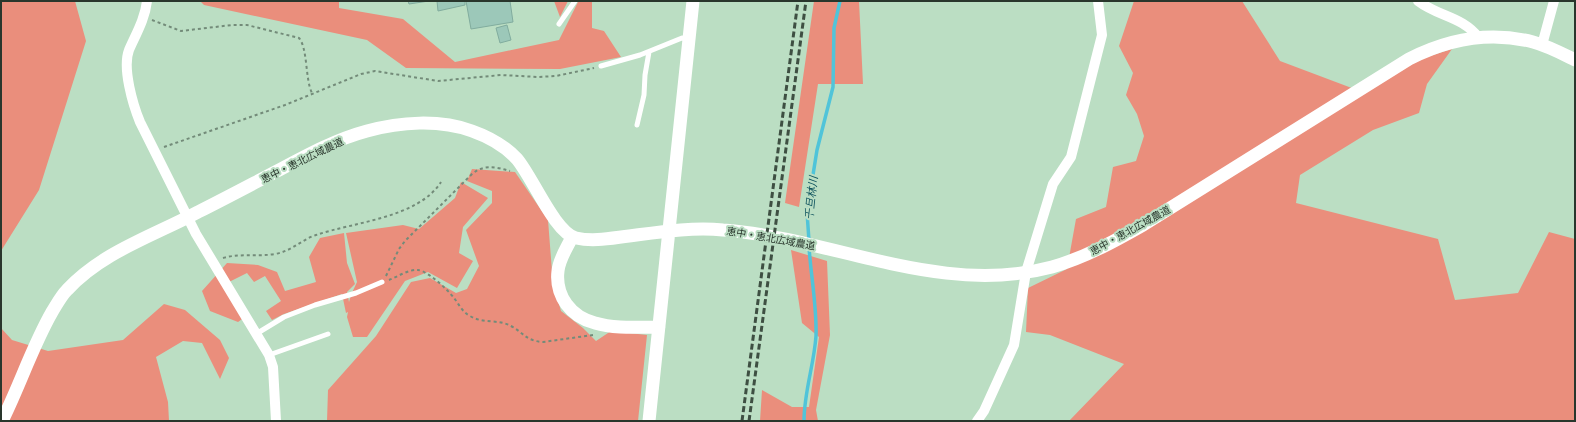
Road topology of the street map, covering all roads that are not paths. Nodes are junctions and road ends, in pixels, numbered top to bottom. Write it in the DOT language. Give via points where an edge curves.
graph roads {
  1 [pos="147,1"];
  2 [pos="575,1"];
  3 [pos="693,1"];
  4 [pos="1098,1"];
  5 [pos="1418,1"];
  6 [pos="1554,1"];
  7 [pos="559,24"];
  8 [pos="1480,38"];
  9 [pos="689,39"];
  10 [pos="1542,45"];
  11 [pos="649,52"];
  12 [pos="1575,60"];
  13 [pos="601,66"];
  14 [pos="637,125"];
  15 [pos="189,217"];
  16 [pos="572,237"];
  17 [pos="1026,272"];
  18 [pos="382,282"];
  19 [pos="659,327"];
  20 [pos="256,334"];
  21 [pos="328,334"];
  22 [pos="269,355"];
  23 [pos="2,421"];
  24 [pos="276,421"];
  25 [pos="649,421"];
  26 [pos="977,421"];
  1 -- 15 [label="street" via="144,16 128,52 133,104"];
  2 -- 7 [label="lane"];
  3 -- 9 [label="street"];
  4 -- 17 [label="street" via="1102,35 1071,157 1053,184"];
  5 -- 8 [label="street" via="1472,28"];
  6 -- 10 [label="street"];
  8 -- 10 [label="street, 恵中・恵北広域農道" via="1517,39"];
  8 -- 17 [label="street, 恵中・恵北広域農道" via="1442,44 1409,59 1143,225 1078,258"];
  9 -- 11 [label="lane" via="682,38"];
  9 -- 19 [label="street"];
  10 -- 12 [label="street, 恵中・恵北広域農道"];
  11 -- 13 [label="lane"];
  11 -- 14 [label="lane" via="644,95"];
  15 -- 16 [label="street, 恵中・恵北広域農道" via="318,150 353,136 396,125 439,124 476,132 497,143 516,158 560,228"];
  15 -- 20 [label="street" via="196,234"];
  15 -- 23 [label="street, 恵中・恵北広域農道" via="105,258 88,269 64,293 40,333"];
  16 -- 17 [label="street, 恵中・恵北広域農道" via="594,240 658,232 718,229 787,239 925,270 986,276"];
  16 -- 19 [label="street" via="558,270 560,293 571,311 580,318 607,326"];
  17 -- 26 [label="street" via="1014,345"];
  18 -- 20 [label="lane" via="284,317"];
  19 -- 25 [label="street"];
  20 -- 22 [label="street"];
  21 -- 22 [label="lane"];
  22 -- 24 [label="street" via="273,367"];
}
